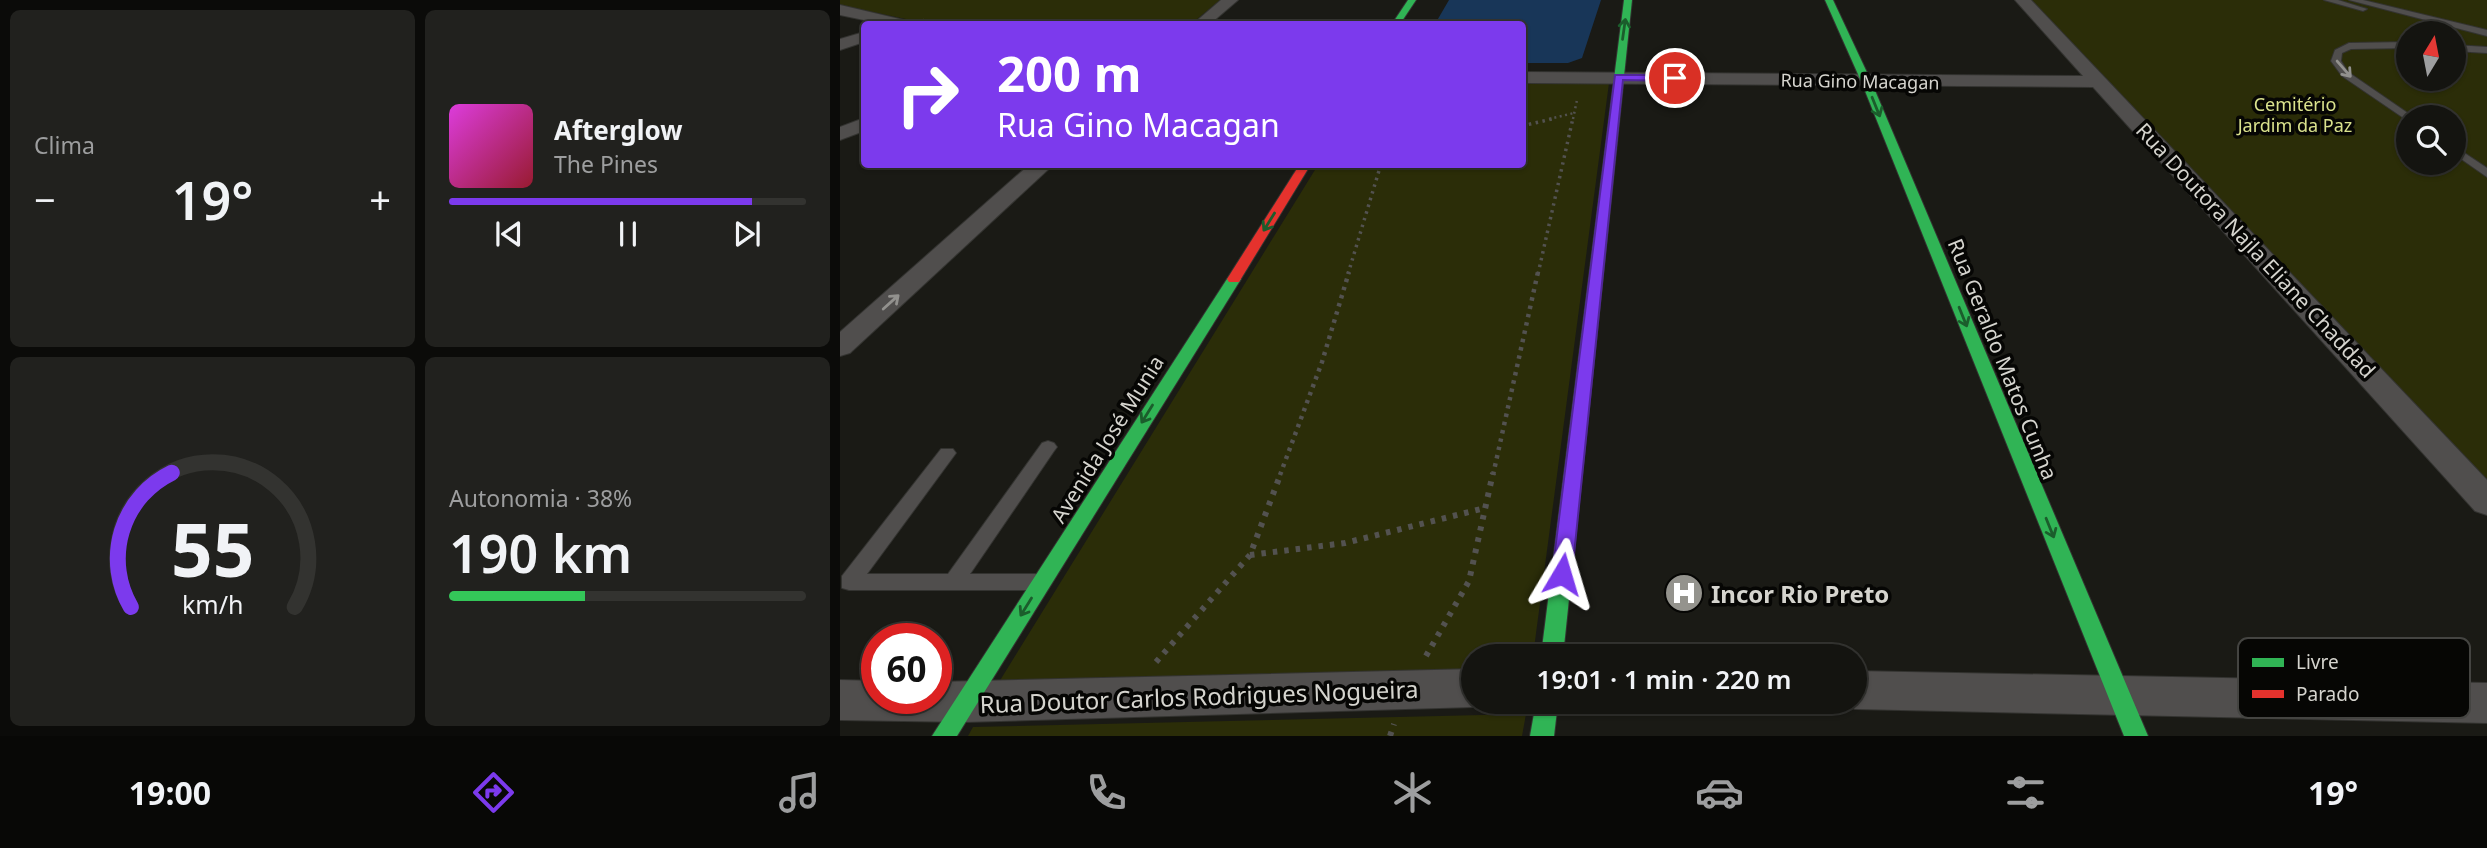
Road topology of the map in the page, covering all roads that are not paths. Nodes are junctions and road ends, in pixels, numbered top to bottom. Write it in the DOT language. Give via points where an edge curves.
graph roads {
  1 [pos="1230,0"];
  2 [pos="1412,0"];
  3 [pos="1628,0"];
  4 [pos="1829,0"];
  5 [pos="2023,0"];
  6 [pos="2328,0"];
  7 [pos="2353,0"];
  8 [pos="840,10"];
  9 [pos="889,21"];
  10 [pos="1205,21"];
  11 [pos="1397,21"];
  12 [pos="2407,21"];
  13 [pos="2487,33"];
  14 [pos="861,38"];
  15 [pos="840,45"];
  16 [pos="2396,46"];
  17 [pos="2466,49"];
  18 [pos="2487,50"];
  19 [pos="1526,77"];
  20 [pos="1618,77"];
  21 [pos="1866,81"];
  22 [pos="2101,82"];
  23 [pos="2396,110"];
  24 [pos="861,125"];
  25 [pos="840,134"];
  26 [pos="2466,158"];
  27 [pos="1039,168"];
  28 [pos="1303,168"];
  29 [pos="2487,173"];
  30 [pos="840,348"];
  31 [pos="1048,447"];
  32 [pos="947,453"];
  33 [pos="2487,502"];
  34 [pos="953,582"];
  35 [pos="1041,582"];
  36 [pos="1553,644"];
  37 [pos="1461,688"];
  38 [pos="1867,690"];
  39 [pos="2119,694"];
  40 [pos="2238,697"];
  41 [pos="840,700"];
  42 [pos="1545,714"];
  43 [pos="954,719"];
  44 [pos="1542,736"];
  45 [pos="2136,736"];
  1 -- 10 [label="street"];
  2 -- 11 [label="main road"];
  20 -- 3 [label="main road, one-way"];
  4 -- 21 [label="main road, Rua Geraldo Matos Cunha"];
  5 -- 22 [label="street, Rua Doutora Najla Eliane Chaddad"];
  6 -- 12 [label="lane"];
  7 -- 13 [label="lane"];
  8 -- 9 [label="street"];
  14 -- 15 [label="street"];
  16 -- 23 [label="lane, one-way" via="2349,46 2338,52 2336,61 2345,74"];
  17 -- 18 [label="lane"];
  19 -- 20 [label="street, Rua Gino Macagan"];
  20 -- 21 [label="street, Rua Gino Macagan"];
  20 -- 36 [label="main road"];
  21 -- 22 [label="street, Rua Gino Macagan"];
  21 -- 39 [label="main road, Rua Geraldo Matos Cunha, one-way"];
  22 -- 33 [label="street, Rua Doutora Najla Eliane Chaddad"];
  24 -- 25 [label="street"];
  26 -- 29 [label="lane"];
  30 -- 27 [label="street, one-way"];
  28 -- 35 [label="main road, Avenida José Munia, one-way"];
  31 -- 34 [label="lane"];
  32 -- 34 [label="lane" via="849,582"];
  34 -- 35 [label="lane"];
  35 -- 43 [label="main road, Avenida José Munia, one-way"];
  37 -- 43 [label="street, Rua Doutor Carlos Rodrigues Nogueira"];
  38 -- 39 [label="street"];
  39 -- 40 [label="street"];
  39 -- 45 [label="main road, Rua Geraldo Matos Cunha"];
  41 -- 43 [label="street, Rua Doutor Carlos Rodrigues Nogueira"];
  42 -- 44 [label="main road"];
}
